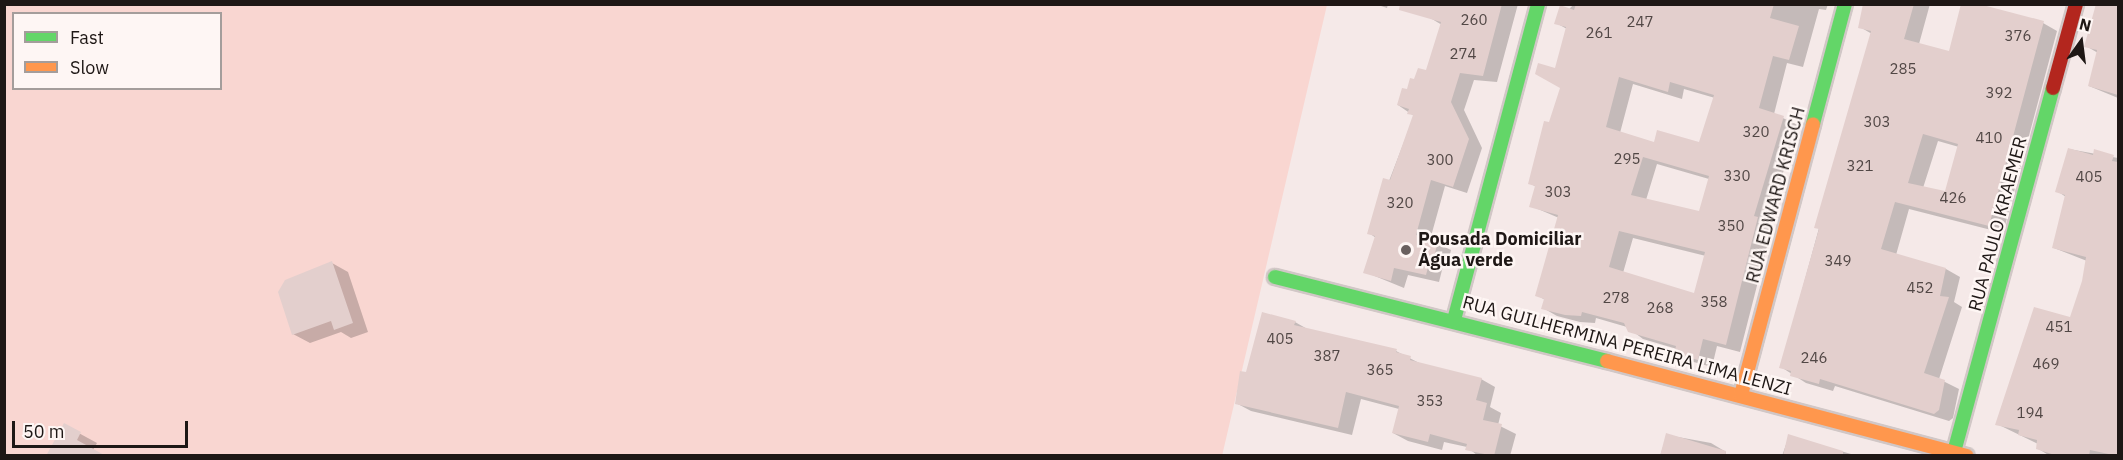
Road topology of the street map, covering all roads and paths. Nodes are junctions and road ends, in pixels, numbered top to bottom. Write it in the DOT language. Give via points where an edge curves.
graph roads {
  1 [pos="1538,4"];
  2 [pos="1845,4"];
  3 [pos="2076,4"];
  4 [pos="1275,277"];
  5 [pos="1454,320"];
  6 [pos="1741,394"];
  7 [pos="1961,454"];
  1 -- 5 [label="street"];
  2 -- 6 [label="street, RUA EDWARD KRISCH"];
  3 -- 7 [label="street, RUA PAULO KRAEMER"];
  4 -- 5 [label="street, RUA GUILHERMINA PEREIRA LIMA LENZI"];
  5 -- 6 [label="street, RUA GUILHERMINA PEREIRA LIMA LENZI"];
  6 -- 7 [label="street, RUA GUILHERMINA PEREIRA LIMA LENZI"];
}
